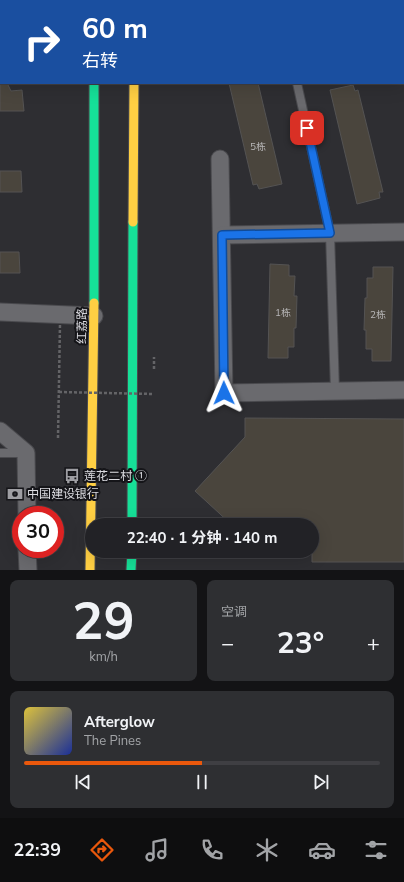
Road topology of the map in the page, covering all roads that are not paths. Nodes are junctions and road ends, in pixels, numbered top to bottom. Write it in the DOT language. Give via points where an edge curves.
graph roads {
  1 [pos="94,84"];
  2 [pos="134,84"];
  3 [pos="297,84"];
  4 [pos="220,159"];
  5 [pos="404,232"];
  6 [pos="330,233"];
  7 [pos="222,235"];
  8 [pos="0,312"];
  9 [pos="94,316"];
  10 [pos="404,390"];
  11 [pos="335,391"];
  12 [pos="0,431"];
  13 [pos="0,453"];
  14 [pos="26,453"];
  15 [pos="27,506"];
  16 [pos="132,518"];
  17 [pos="28,558"];
  18 [pos="132,558"];
  19 [pos="28,570"];
  20 [pos="90,570"];
  21 [pos="131,570"];
  1 -- 9 [label="main road, 红荔路"];
  2 -- 16 [label="main road"];
  3 -- 6 [label="lane"];
  4 -- 7 [label="street"];
  5 -- 6 [label="street"];
  6 -- 7 [label="street"];
  6 -- 11 [label="lane"];
  7 -- 11 [label="street" via="224,393"];
  8 -- 9 [label="street"];
  9 -- 20 [label="main road, 红荔路"];
  10 -- 11 [label="street"];
  12 -- 14 [label="street"];
  13 -- 14 [label="lane"];
  14 -- 15 [label="street"];
  17 -- 19 [label="street"];
  18 -- 21 [label="main road"];
}
